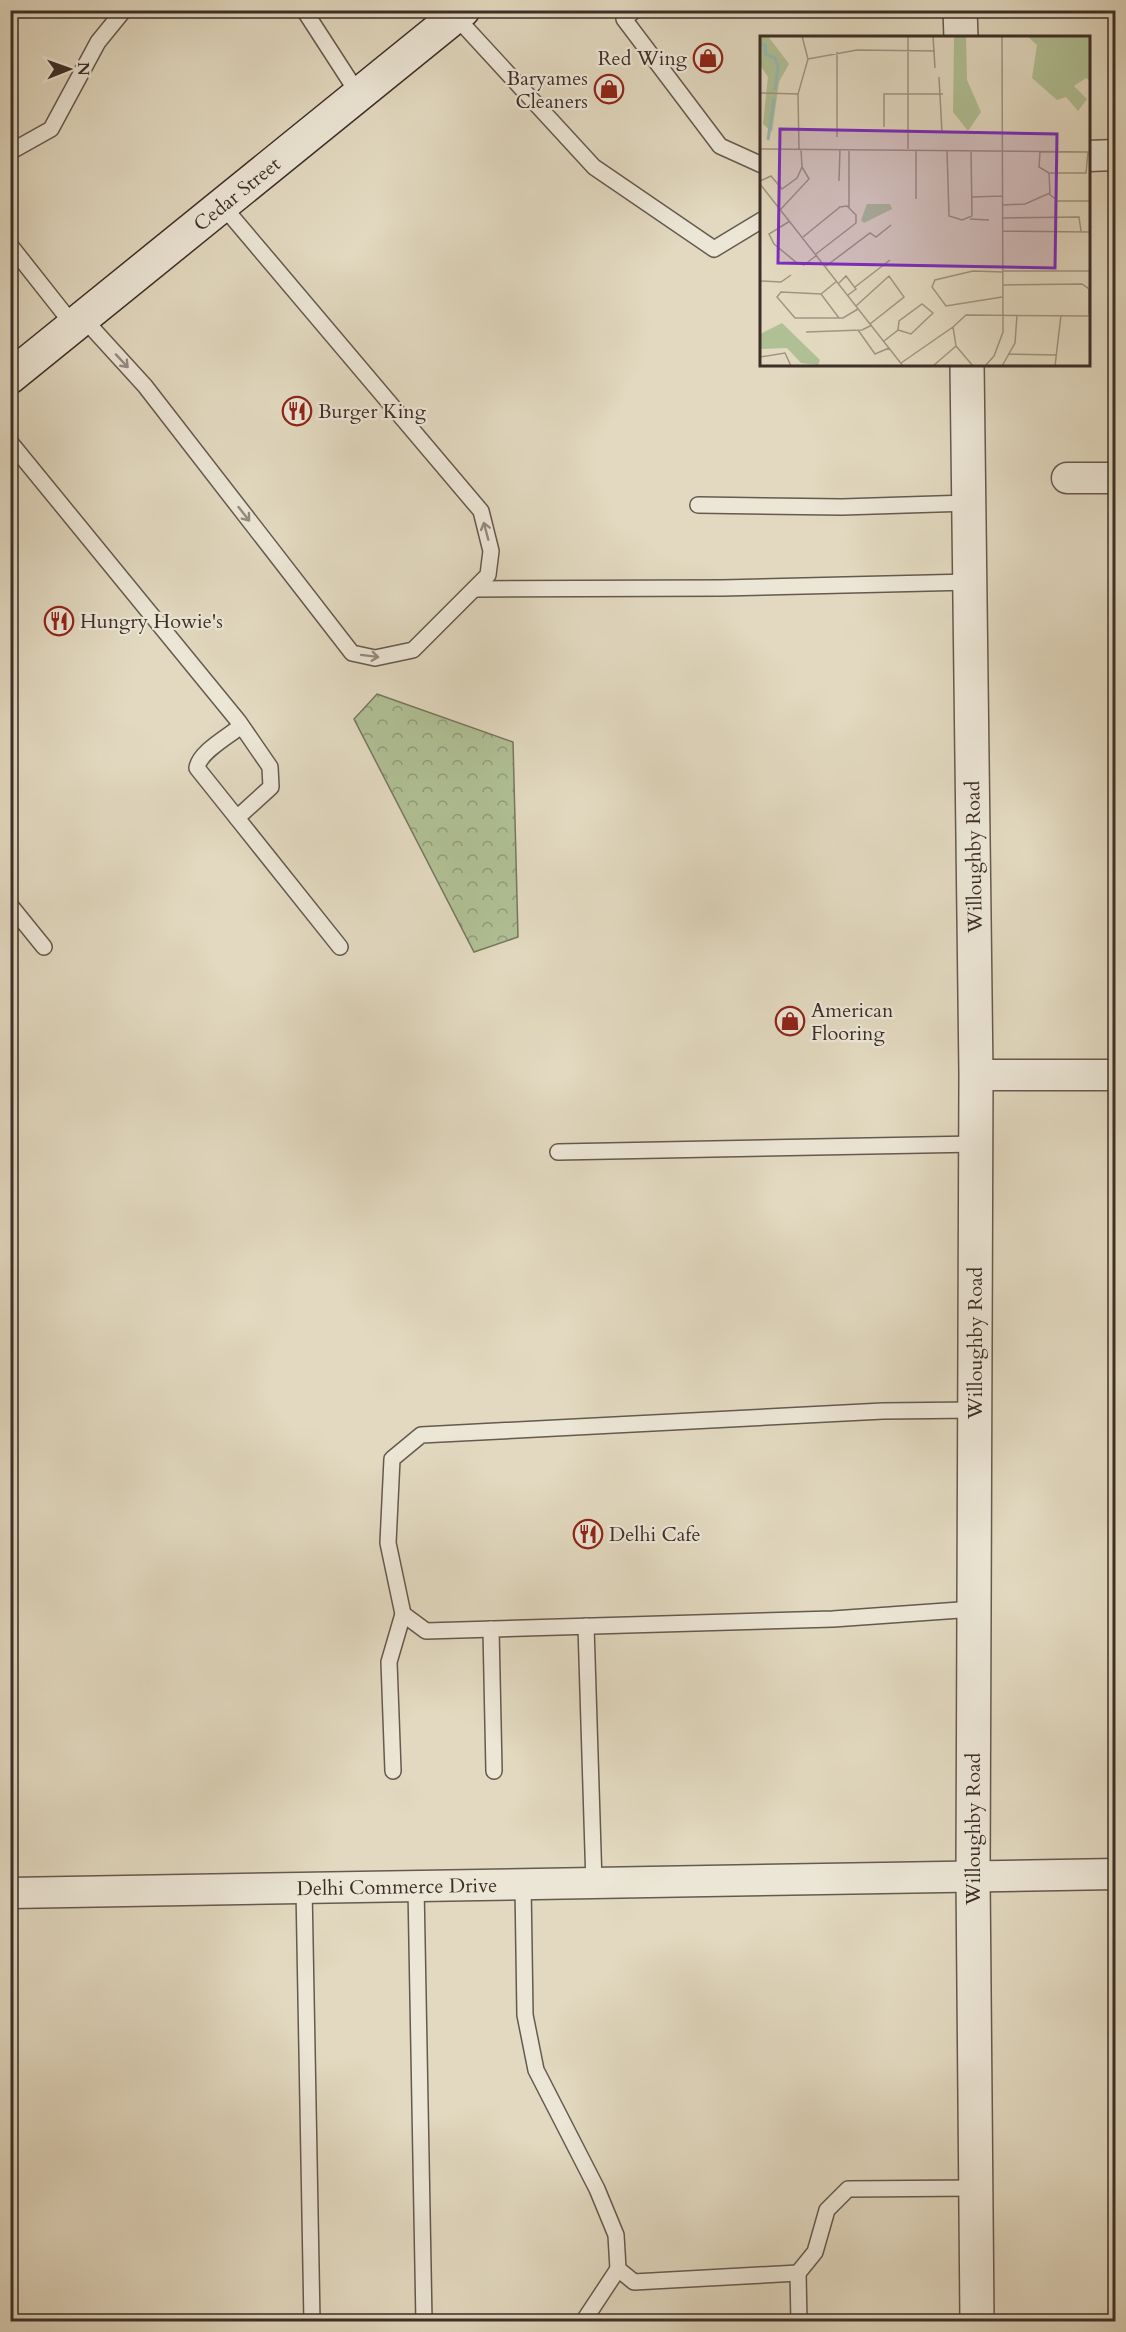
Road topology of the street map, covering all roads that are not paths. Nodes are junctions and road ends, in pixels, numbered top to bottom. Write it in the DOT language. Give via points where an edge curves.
graph roads {
  1 [pos="124,10"];
  2 [pos="303,10"];
  3 [pos="960,10"];
  4 [pos="626,13"];
  5 [pos="460,14"];
  6 [pos="961,36"];
  7 [pos="359,95"];
  8 [pos="10,152"];
  9 [pos="1116,155"];
  10 [pos="1090,156"];
  11 [pos="760,164"];
  12 [pos="222,206"];
  13 [pos="760,221"];
  14 [pos="10,245"];
  15 [pos="78,322"];
  16 [pos="967,366"];
  17 [pos="10,377"];
  18 [pos="10,442"];
  19 [pos="1116,477"];
  20 [pos="1067,478"];
  21 [pos="969,504"];
  22 [pos="698,505"];
  23 [pos="970,582"];
  24 [pos="475,589"];
  25 [pos="241,726"];
  26 [pos="237,818"];
  27 [pos="10,905"];
  28 [pos="44,946"];
  29 [pos="340,947"];
  30 [pos="976,1075"];
  31 [pos="1116,1075"];
  32 [pos="976,1144"];
  33 [pos="558,1152"];
  34 [pos="975,1410"];
  35 [pos="974,1609"];
  36 [pos="403,1614"];
  37 [pos="586,1626"];
  38 [pos="490,1629"];
  39 [pos="393,1771"];
  40 [pos="494,1771"];
  41 [pos="1116,1874"];
  42 [pos="973,1877"];
  43 [pos="594,1884"];
  44 [pos="523,1885"];
  45 [pos="416,1887"];
  46 [pos="304,1888"];
  47 [pos="10,1893"];
  48 [pos="975,2188"];
  49 [pos="618,2269"];
  50 [pos="798,2273"];
  51 [pos="312,2322"];
  52 [pos="424,2322"];
  53 [pos="583,2322"];
  54 [pos="799,2322"];
  55 [pos="977,2322"];
  1 -- 8 [label="lane" via="98,42 51,129"];
  2 -- 7 [label="lane"];
  3 -- 6 [label="street"];
  4 -- 11 [label="lane" via="720,146"];
  5 -- 7 [label="street, Cedar Street"];
  5 -- 13 [label="lane" via="594,167 714,249"];
  7 -- 12 [label="street, Cedar Street"];
  9 -- 10 [label="street"];
  12 -- 15 [label="street, Cedar Street"];
  24 -- 12 [label="lane, one-way" via="488,575 491,551 481,511"];
  14 -- 15 [label="lane"];
  15 -- 17 [label="street, Cedar Street"];
  15 -- 24 [label="lane, one-way" via="145,386 352,653 375,658 413,650"];
  16 -- 21 [label="street, Willoughby Road"];
  18 -- 25 [label="lane"];
  19 -- 20 [label="street"];
  21 -- 22 [label="lane"];
  21 -- 23 [label="street, Willoughby Road"];
  23 -- 24 [label="lane"];
  23 -- 30 [label="street, Willoughby Road"];
  25 -- 26 [label="lane" via="270,767 271,787"];
  25 -- 26 [label="lane" via="207,753 197,768"];
  26 -- 29 [label="lane"];
  27 -- 28 [label="lane"];
  30 -- 31 [label="street"];
  30 -- 32 [label="street, Willoughby Road"];
  32 -- 33 [label="lane"];
  32 -- 34 [label="street, Willoughby Road"];
  34 -- 35 [label="street, Willoughby Road"];
  34 -- 36 [label="lane" via="883,1411 421,1435 392,1459 388,1544"];
  35 -- 37 [label="lane" via="833,1619"];
  35 -- 42 [label="street, Willoughby Road"];
  36 -- 38 [label="lane" via="426,1631"];
  36 -- 39 [label="lane" via="388,1662"];
  37 -- 38 [label="lane"];
  37 -- 43 [label="lane"];
  38 -- 40 [label="lane"];
  41 -- 42 [label="street, Delhi Commerce Drive"];
  42 -- 43 [label="street, Delhi Commerce Drive"];
  42 -- 48 [label="street, Willoughby Road"];
  43 -- 44 [label="street, Delhi Commerce Drive"];
  44 -- 45 [label="street, Delhi Commerce Drive"];
  44 -- 49 [label="lane" via="525,2015 536,2070 616,2235"];
  45 -- 46 [label="street, Delhi Commerce Drive"];
  45 -- 52 [label="lane"];
  46 -- 47 [label="street, Delhi Commerce Drive"];
  46 -- 51 [label="lane"];
  48 -- 50 [label="lane" via="848,2188 827,2210 815,2252"];
  48 -- 55 [label="street, Willoughby Road"];
  49 -- 50 [label="lane" via="634,2282"];
  49 -- 53 [label="lane"];
  50 -- 54 [label="lane"];
}
